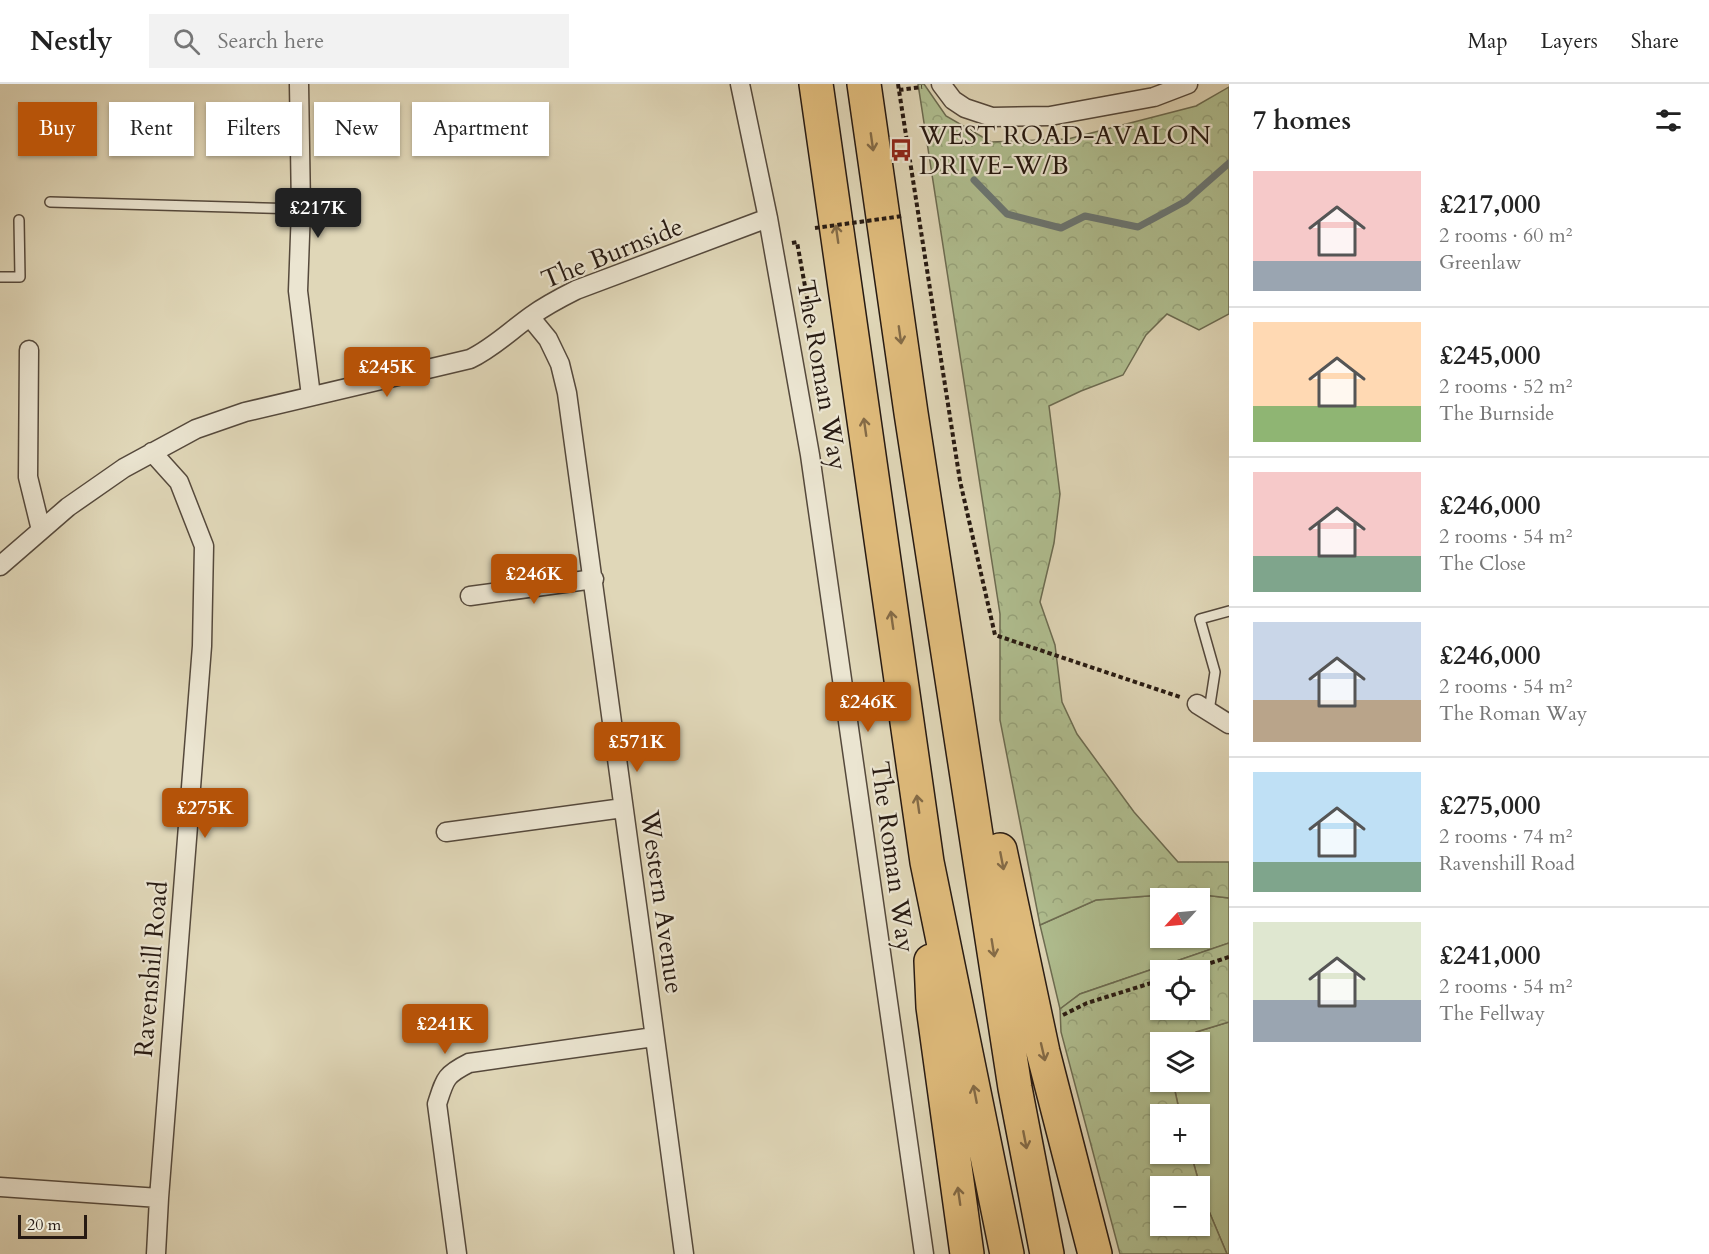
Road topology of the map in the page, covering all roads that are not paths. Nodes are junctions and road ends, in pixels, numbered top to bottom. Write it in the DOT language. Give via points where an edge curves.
graph roads {
  1 [pos="299,84"];
  2 [pos="740,84"];
  3 [pos="816,84"];
  4 [pos="864,84"];
  5 [pos="1188,84"];
  6 [pos="933,85"];
  7 [pos="50,202"];
  8 [pos="301,209"];
  9 [pos="768,218"];
  10 [pos="19,220"];
  11 [pos="0,277"];
  12 [pos="530,317"];
  13 [pos="28,350"];
  14 [pos="311,396"];
  15 [pos="911,413"];
  16 [pos="152,452"];
  17 [pos="41,530"];
  18 [pos="0,566"];
  19 [pos="594,579"];
  20 [pos="470,596"];
  21 [pos="1229,611"];
  22 [pos="1203,708"];
  23 [pos="1229,724"];
  24 [pos="623,808"];
  25 [pos="446,832"];
  26 [pos="927,862"];
  27 [pos="654,1037"];
  28 [pos="0,1187"];
  29 [pos="159,1198"];
  30 [pos="156,1254"];
  31 [pos="457,1254"];
  32 [pos="684,1254"];
  33 [pos="924,1254"];
  34 [pos="967,1254"];
  35 [pos="1007,1254"];
  36 [pos="1047,1254"];
  37 [pos="1095,1254"];
  1 -- 8 [label="street"];
  2 -- 9 [label="street, The Roman Way"];
  26 -- 3 [label="highway, one-way"];
  4 -- 15 [label="highway, one-way"];
  5 -- 6 [label="street" via="1154,97 1050,116 992,117 965,108"];
  7 -- 8 [label="lane"];
  8 -- 14 [label="street" via="298,291"];
  9 -- 12 [label="street, The Burnside" via="576,290"];
  9 -- 33 [label="street, The Roman Way" via="810,455"];
  10 -- 11 [label="lane" via="20,277"];
  12 -- 14 [label="street, The Burnside" via="500,342 470,359"];
  12 -- 19 [label="street, Western Avenue" via="548,339 560,364"];
  13 -- 17 [label="street" via="28,477"];
  14 -- 16 [label="street, The Burnside" via="196,429"];
  15 -- 36 [label="highway, one-way" via="1015,1088"];
  15 -- 37 [label="highway, one-way" via="1011,907 1043,1052"];
  16 -- 17 [label="street, The Burnside" via="92,490"];
  16 -- 29 [label="street, Ravenshill Road" via="179,482 204,546 202,646"];
  17 -- 18 [label="street, The Burnside"];
  19 -- 20 [label="street"];
  19 -- 24 [label="street, Western Avenue"];
  21 -- 22 [label="lane" via="1200,619 1215,672"];
  22 -- 23 [label="street"];
  24 -- 25 [label="street"];
  24 -- 27 [label="street, Western Avenue"];
  34 -- 26 [label="highway, one-way" via="933,1007"];
  35 -- 26 [label="highway, one-way"];
  27 -- 31 [label="street" via="469,1063 452,1072 443,1085 438,1104"];
  27 -- 32 [label="street, Western Avenue"];
  28 -- 29 [label="street"];
  29 -- 30 [label="street, Ravenshill Road"];
}
